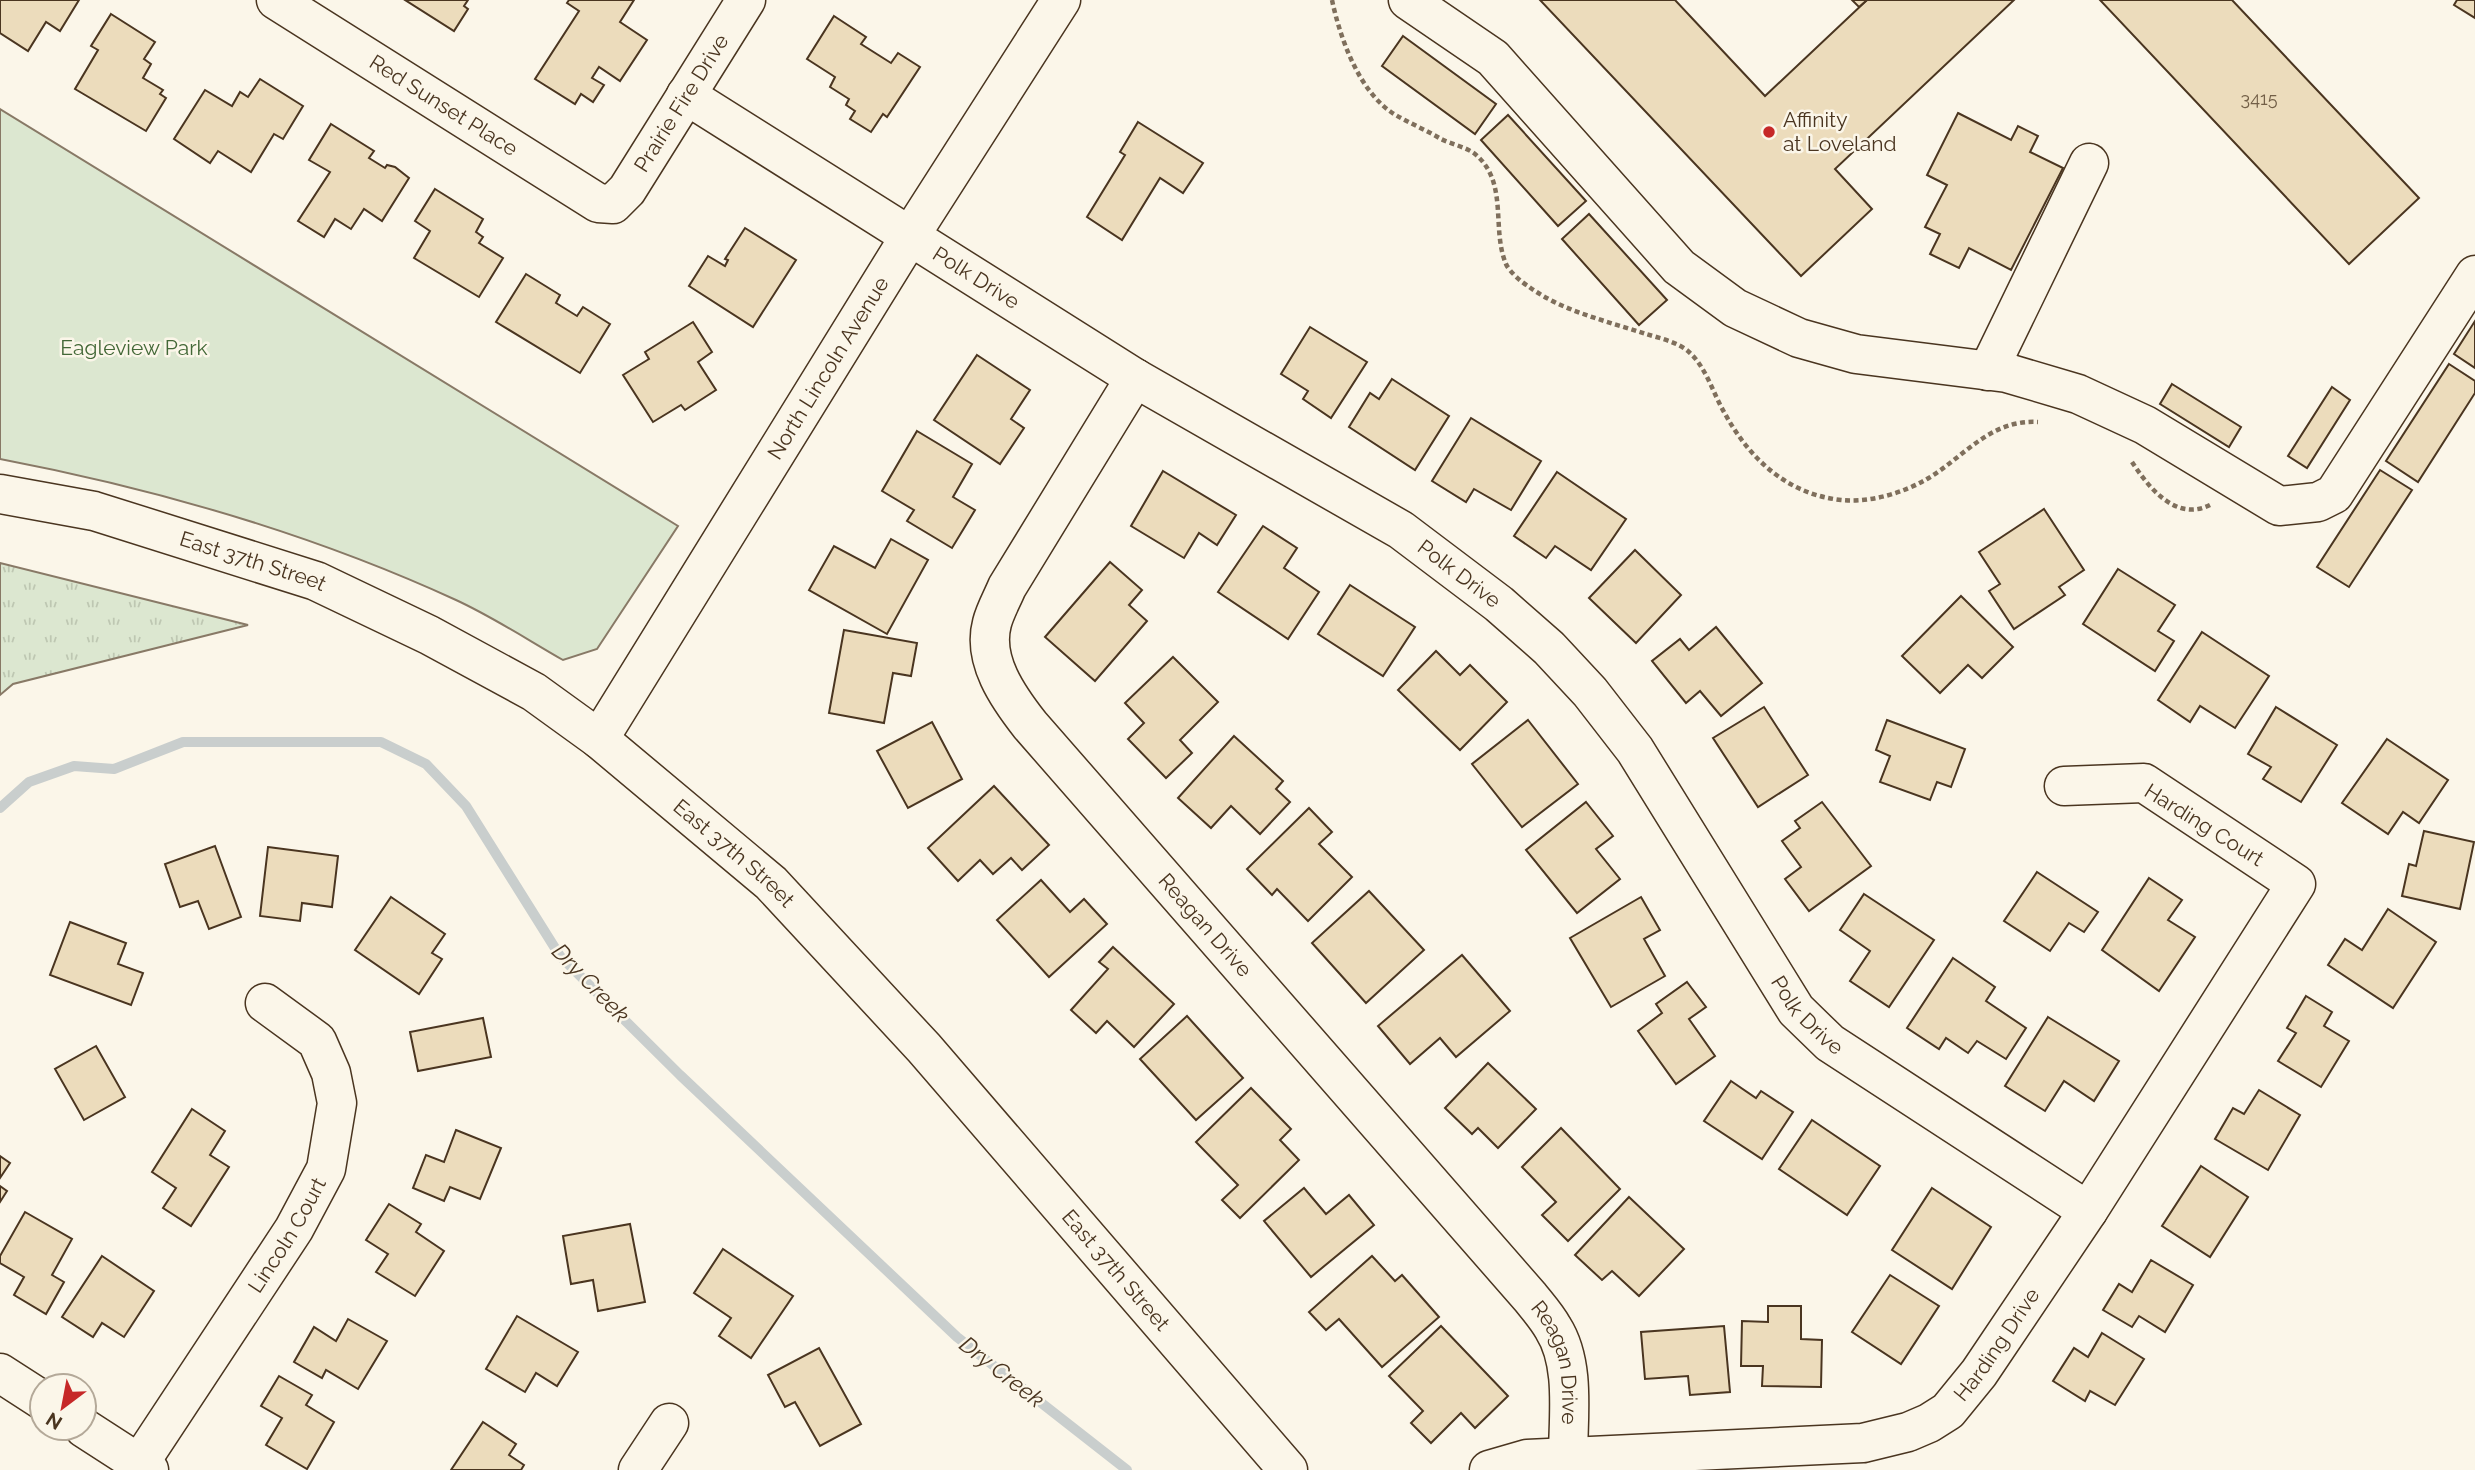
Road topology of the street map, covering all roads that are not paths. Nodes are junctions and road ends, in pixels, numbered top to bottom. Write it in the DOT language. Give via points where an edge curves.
graph roads {
  1 [pos="276,0"];
  2 [pos="746,0"];
  3 [pos="1061,0"];
  4 [pos="1412,1"];
  5 [pos="686,95"];
  6 [pos="2089,163"];
  7 [pos="613,204"];
  8 [pos="910,236"];
  9 [pos="2475,275"];
  10 [pos="1988,371"];
  11 [pos="1135,378"];
  12 [pos="0,494"];
  13 [pos="599,739"];
  14 [pos="2064,786"];
  15 [pos="2296,884"];
  16 [pos="265,1003"];
  17 [pos="2088,1211"];
  18 [pos="0,1373"];
  19 [pos="28,1391"];
  20 [pos="668,1423"];
  21 [pos="98,1437"];
  22 [pos="1568,1458"];
  23 [pos="142,1468"];
  24 [pos="638,1470"];
  25 [pos="1288,1470"];
  26 [pos="1489,1470"];
  1 -- 7 [label="street, Red Sunset Place" via="598,203"];
  2 -- 5 [label="street, Prairie Fire Drive"];
  3 -- 8 [label="street, North Lincoln Avenue"];
  4 -- 10 [label="street" via="1493,58 1679,267 1735,308 1799,338 1856,354"];
  5 -- 7 [label="street, Prairie Fire Drive" via="627,190"];
  5 -- 8 [label="street, Polk Drive"];
  6 -- 10 [label="street"];
  8 -- 11 [label="street, Polk Drive"];
  8 -- 13 [label="street, North Lincoln Avenue"];
  9 -- 10 [label="street" via="2334,494 2318,502 2279,506 2145,425 2078,394"];
  11 -- 17 [label="street, Polk Drive" via="1401,530 1499,604 1574,674 1635,750 1796,1010 1830,1044"];
  11 -- 22 [label="street, Reagan Drive" via="1007,587 992,622 995,667 1012,702 1030,725 1555,1329 1568,1379"];
  12 -- 13 [label="street, East 37th Street" via="94,511 316,582 429,635 522,686"];
  13 -- 25 [label="street, East 37th Street" via="771,883 925,1048"];
  14 -- 15 [label="street, Harding Court" via="2144,783"];
  15 -- 17 [label="street, Harding Drive"];
  16 -- 23 [label="street, Lincoln Court" via="317,1041 331,1073 337,1103 326,1168 294,1229"];
  17 -- 22 [label="street, Harding Drive" via="1979,1373 1948,1411 1929,1423 1863,1443"];
  18 -- 19 [label="street"];
  20 -- 24 [label="street"];
  21 -- 23 [label="street"];
  22 -- 26 [label="street, Harding Drive" via="1527,1459"];
}
